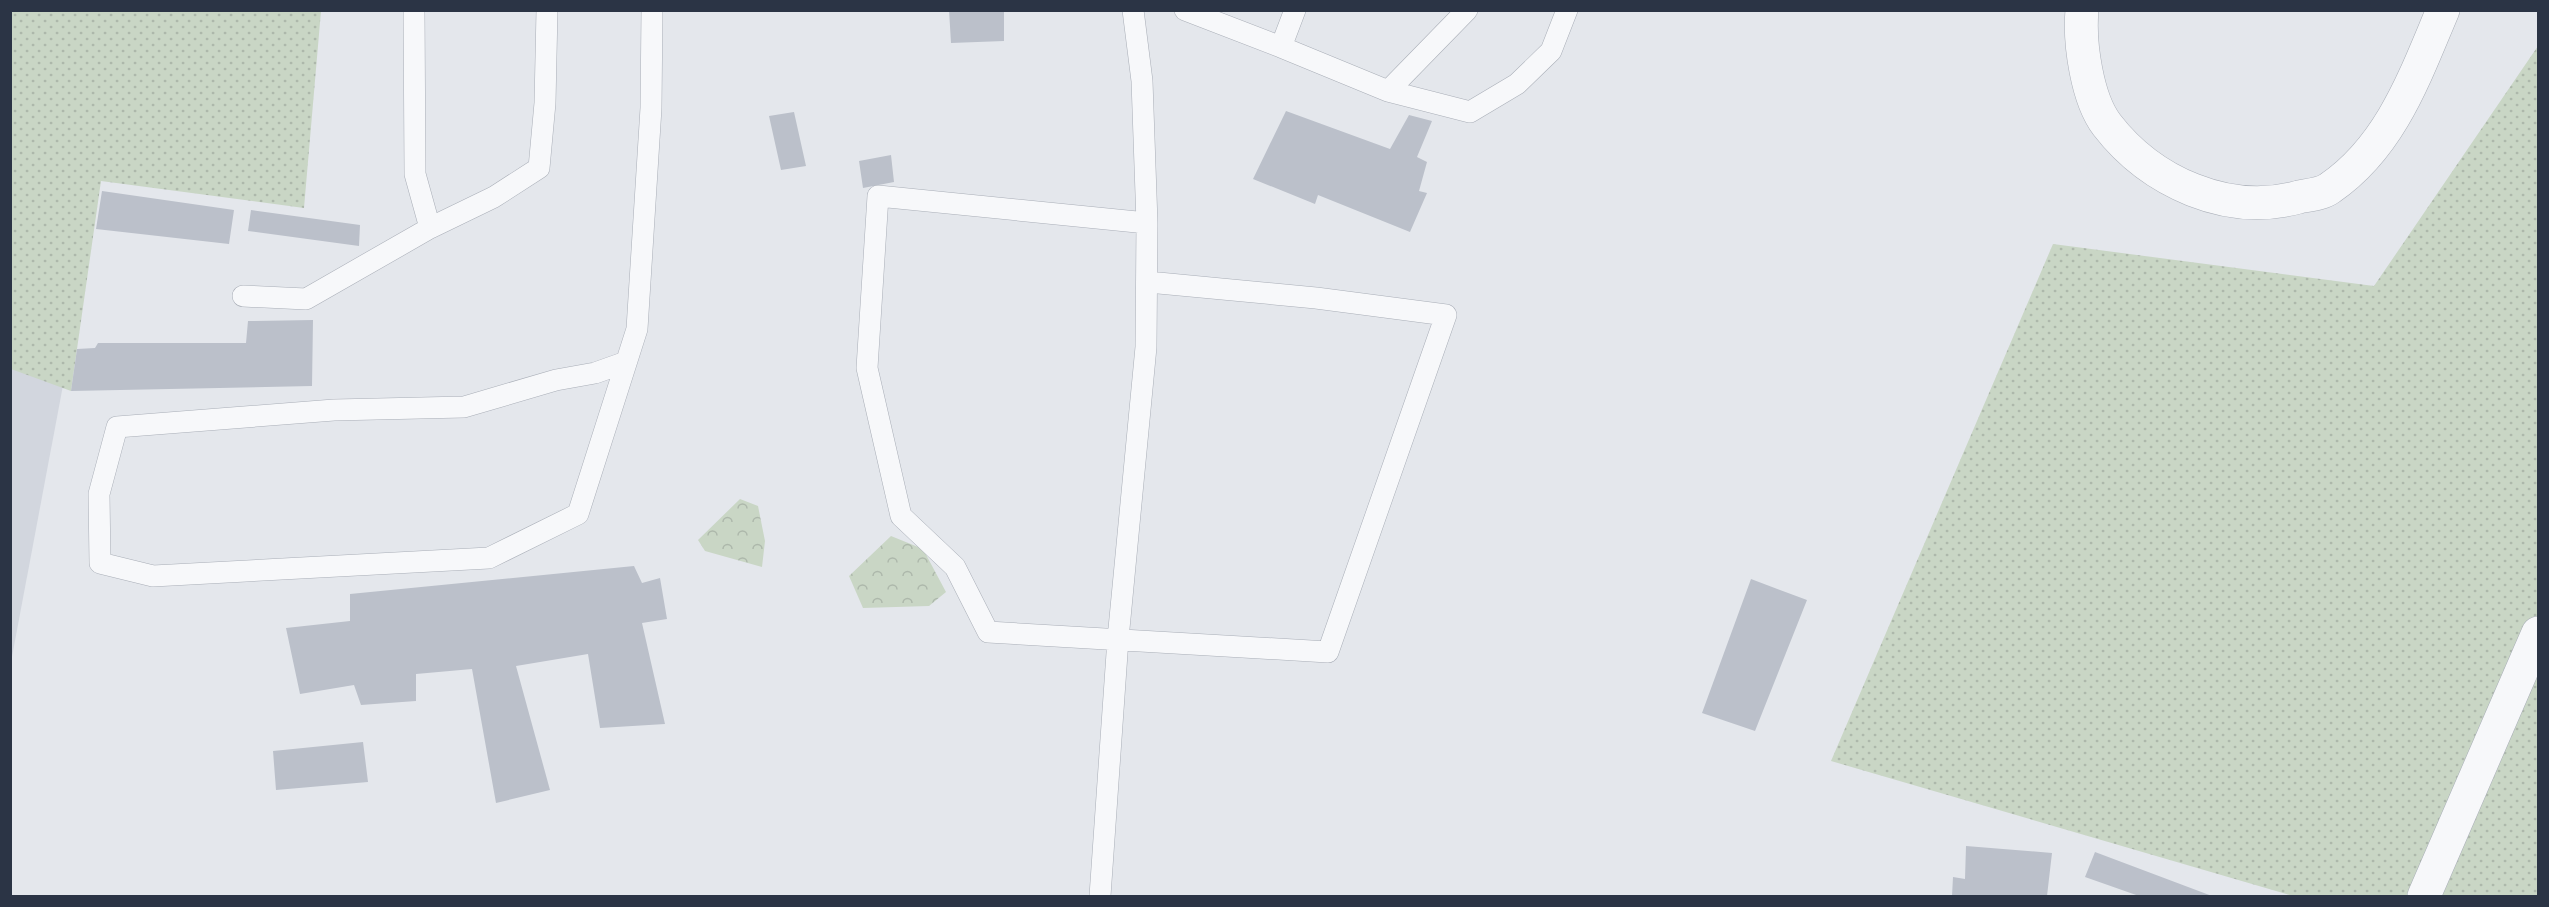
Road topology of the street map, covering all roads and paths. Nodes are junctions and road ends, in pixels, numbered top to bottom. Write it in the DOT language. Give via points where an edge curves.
graph roads {
  1 [pos="414,10"];
  2 [pos="547,10"];
  3 [pos="652,10"];
  4 [pos="1133,10"];
  5 [pos="1295,10"];
  6 [pos="1467,10"];
  7 [pos="1567,10"];
  8 [pos="2082,10"];
  9 [pos="2444,10"];
  10 [pos="1197,12"];
  11 [pos="1281,47"];
  12 [pos="1388,91"];
  13 [pos="1147,223"];
  14 [pos="430,228"];
  15 [pos="1148,282"];
  16 [pos="243,296"];
  17 [pos="626,362"];
  18 [pos="2538,633"];
  19 [pos="1118,639"];
  20 [pos="1100,897"];
  21 [pos="2424,897"];
  1 -- 14 [label="lane" via="415,174"];
  2 -- 14 [label="lane" via="539,168 494,197"];
  3 -- 17 [label="lane" via="651,108 637,329"];
  4 -- 13 [label="lane" via="1142,81"];
  5 -- 11 [label="lane"];
  6 -- 12 [label="lane"];
  7 -- 12 [label="lane" via="1551,51 1517,84 1470,112"];
  8 -- 9 [label="street" via="2088,84 2106,123 2143,161 2179,185 2227,201 2278,203 2328,190 2365,156 2391,125"];
  10 -- 11 [label="lane"];
  11 -- 12 [label="lane"];
  13 -- 15 [label="lane"];
  13 -- 19 [label="lane" via="878,196 871,283 867,368 901,516 955,567 988,632"];
  14 -- 16 [label="lane" via="306,299"];
  15 -- 19 [label="lane" via="1146,347"];
  15 -- 19 [label="lane" via="1446,315 1328,652"];
  17 -- 17 [label="lane" via="578,514 489,558 153,576 100,563 99,494 117,428 334,410 464,407"];
  18 -- 21 [label="street"];
  19 -- 20 [label="lane"];
}
